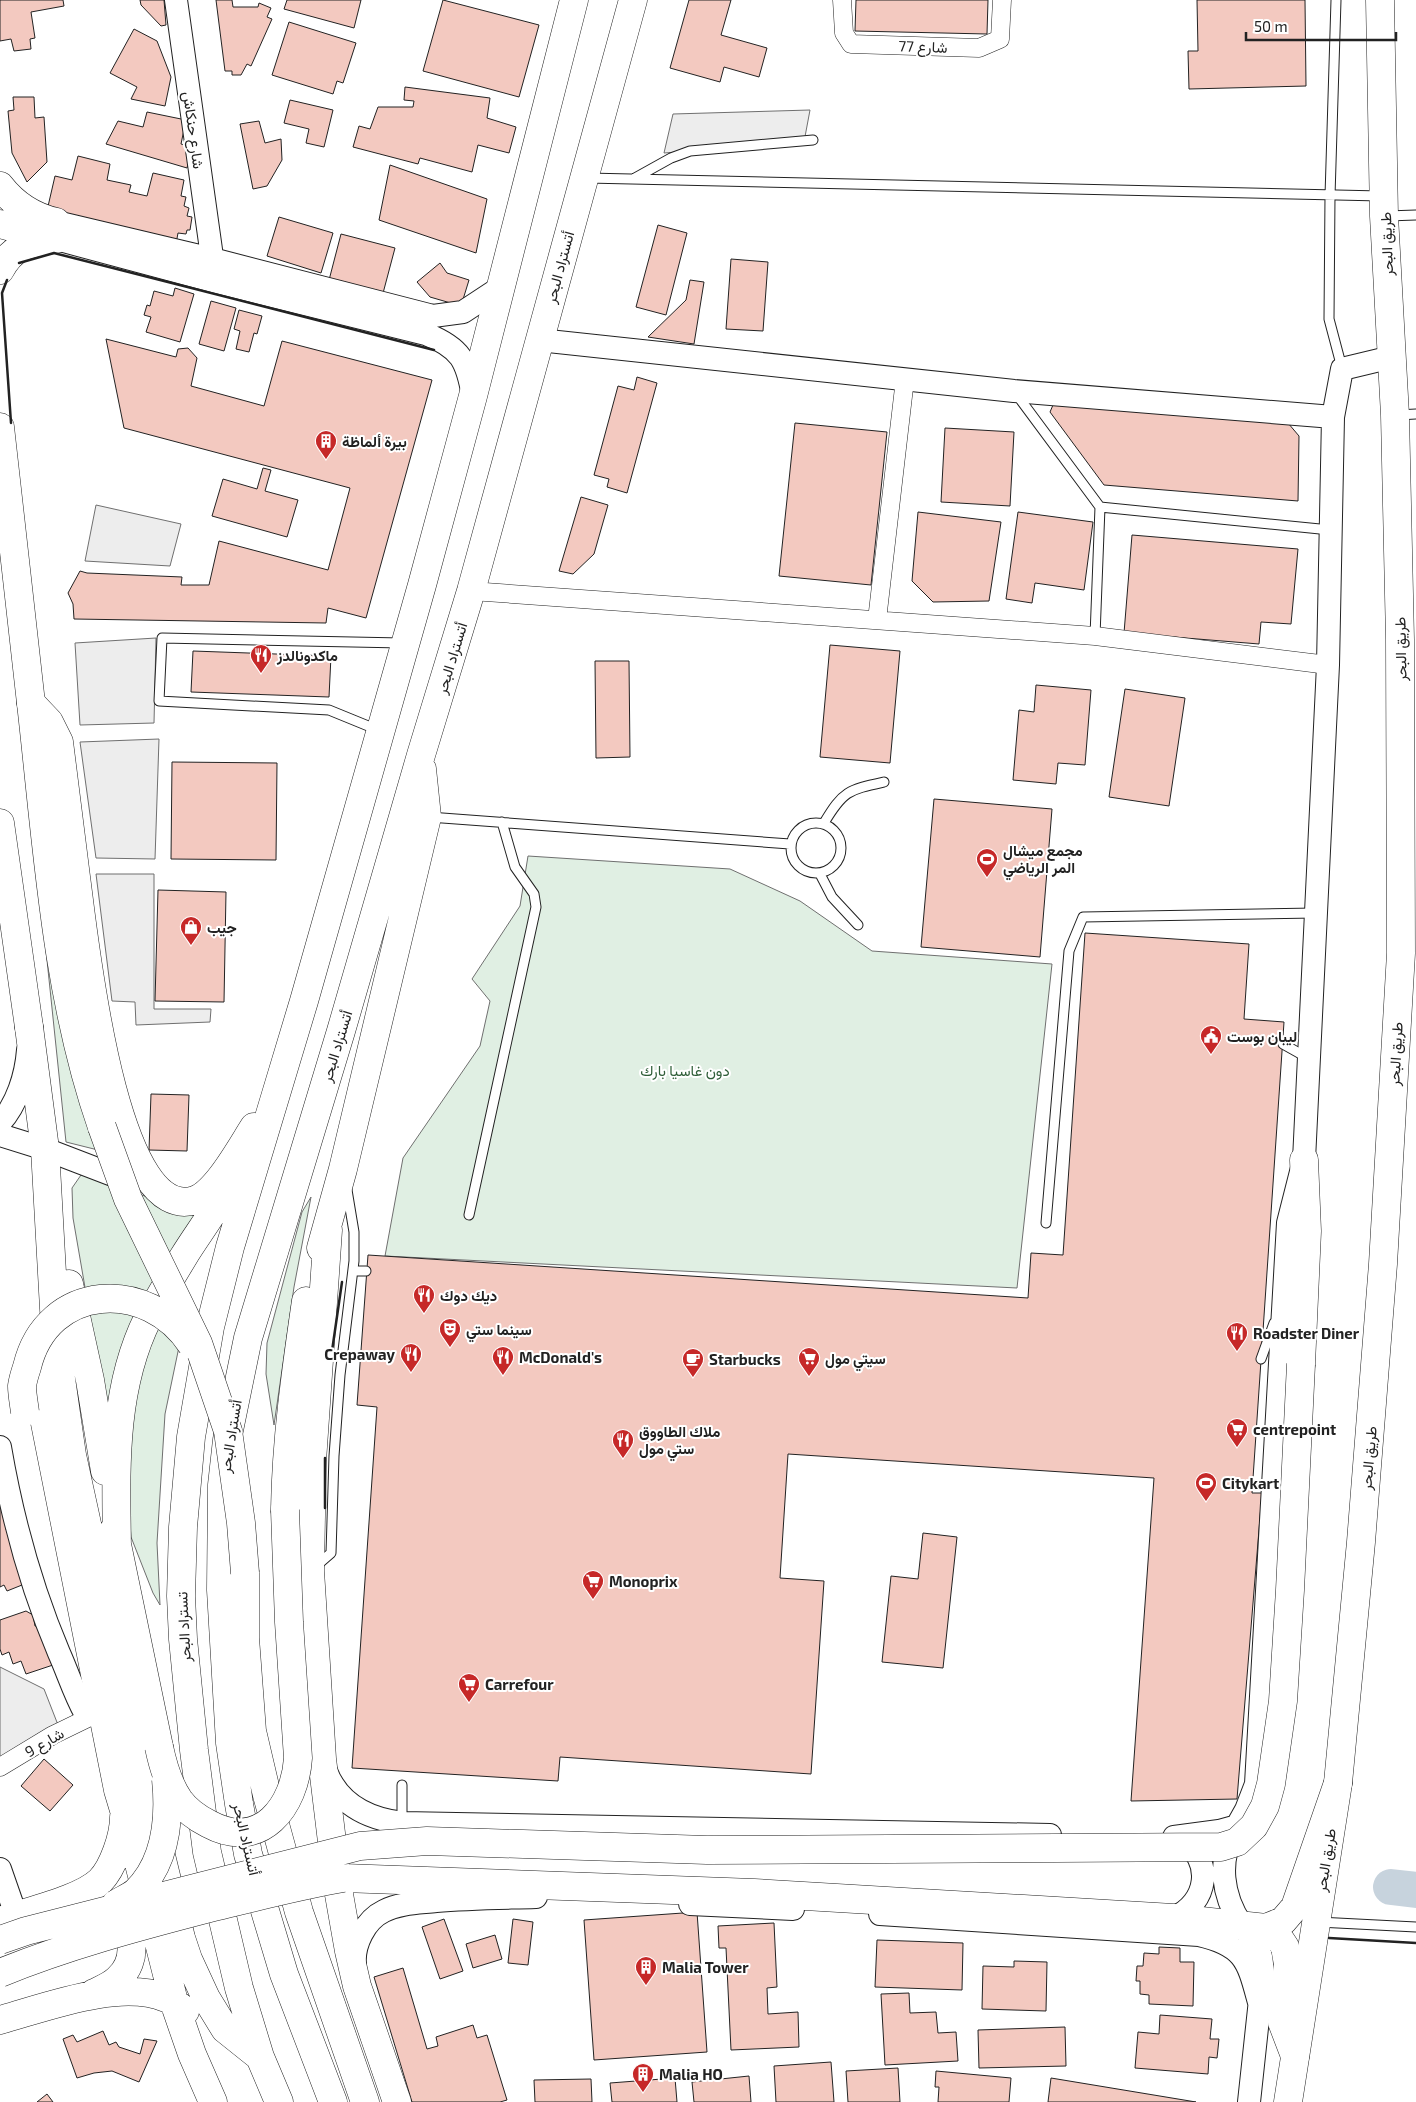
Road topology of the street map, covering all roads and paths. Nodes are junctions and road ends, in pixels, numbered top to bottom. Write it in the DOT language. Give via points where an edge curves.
graph roads {
  1 [pos="176,0"];
  2 [pos="574,0"];
  3 [pos="633,0"];
  4 [pos="842,0"];
  5 [pos="1002,0"];
  6 [pos="1336,0"];
  7 [pos="1380,0"];
  8 [pos="813,140"];
  9 [pos="584,178"];
  10 [pos="635,178"];
  11 [pos="0,186"];
  12 [pos="1330,196"];
  13 [pos="1385,206"];
  14 [pos="1416,215"];
  15 [pos="0,224"];
  16 [pos="56,231"];
  17 [pos="212,259"];
  18 [pos="0,270"];
  19 [pos="216,282"];
  20 [pos="501,287"];
  21 [pos="539,340"];
  22 [pos="1392,357"];
  23 [pos="1342,369"];
  24 [pos="904,379"];
  25 [pos="1014,391"];
  26 [pos="473,396"];
  27 [pos="1406,415"];
  28 [pos="1333,417"];
  29 [pos="0,428"];
  30 [pos="1100,507"];
  31 [pos="1331,530"];
  32 [pos="472,591"];
  33 [pos="877,620"];
  34 [pos="1095,636"];
  35 [pos="405,643"];
  36 [pos="1328,666"];
  37 [pos="31,703"];
  38 [pos="380,731"];
  39 [pos="421,755"];
  40 [pos="884,782"];
  41 [pos="427,817"];
  42 [pos="502,822"];
  43 [pos="0,823"];
  44 [pos="824,823"];
  45 [pos="790,844"];
  46 [pos="820,874"];
  47 [pos="1316,913"];
  48 [pos="858,925"];
  49 [pos="304,1001"];
  50 [pos="29,1027"];
  51 [pos="1283,1044"];
  52 [pos="1308,1058"];
  53 [pos="0,1123"];
  54 [pos="254,1127"];
  55 [pos="0,1135"];
  56 [pos="45,1149"];
  57 [pos="1304,1160"];
  58 [pos="343,1169"];
  59 [pos="166,1196"];
  60 [pos="469,1215"];
  61 [pos="1046,1223"];
  62 [pos="328,1230"];
  63 [pos="52,1244"];
  64 [pos="353,1271"];
  65 [pos="366,1271"];
  66 [pos="1282,1301"];
  67 [pos="1261,1359"];
  68 [pos="204,1363"];
  69 [pos="0,1447"];
  70 [pos="118,1548"];
  71 [pos="310,1571"];
  72 [pos="87,1715"];
  73 [pos="322,1759"];
  74 [pos="162,1760"];
  75 [pos="0,1767"];
  76 [pos="1338,1783"];
  77 [pos="402,1785"];
  78 [pos="121,1800"];
  79 [pos="402,1823"];
  80 [pos="1177,1837"];
  81 [pos="1229,1837"];
  82 [pos="0,1869"];
  83 [pos="103,1911"];
  84 [pos="1173,1918"];
  85 [pos="5,1921"];
  86 [pos="1315,1922"];
  87 [pos="1253,1926"];
  88 [pos="1416,1928"];
  89 [pos="0,1940"];
  90 [pos="0,1973"];
  91 [pos="357,1986"];
  92 [pos="83,1998"];
  93 [pos="174,2002"];
  94 [pos="1260,2006"];
  95 [pos="0,2020"];
  96 [pos="1295,2056"];
  97 [pos="260,2057"];
  98 [pos="217,2101"];
  99 [pos="279,2102"];
  100 [pos="333,2102"];
  101 [pos="366,2102"];
  102 [pos="396,2102"];
  103 [pos="1249,2102"];
  104 [pos="1288,2102"];
  1 -- 17 [label="street, شارع حنكاش"];
  2 -- 20 [label="highway"];
  3 -- 9 [label="highway, أتستراد البحر"];
  4 -- 5 [label="street, شارع 77" via="844,33 852,44 979,48 1000,39"];
  6 -- 12 [label="lane"];
  7 -- 13 [label="highway, طريق البحر"];
  8 -- 10 [label="lane" via="690,151"];
  9 -- 10 [label="lane"];
  9 -- 21 [label="highway, أتستراد البحر"];
  10 -- 12 [label="lane"];
  11 -- 16 [label="highway" via="22,208"];
  12 -- 13 [label="lane"];
  12 -- 23 [label="lane" via="1329,319"];
  13 -- 14 [label="lane"];
  13 -- 22 [label="highway, طريق البحر"];
  15 -- 16 [label="highway"];
  16 -- 17 [label="street"];
  16 -- 18 [label="highway" via="17,248 6,258"];
  16 -- 19 [label="street"];
  17 -- 19 [label="street, شارع حنكاش"];
  17 -- 20 [label="street" via="433,316 463,312"];
  19 -- 26 [label="street" via="440,340 457,354 468,370"];
  20 -- 26 [label="highway"];
  21 -- 24 [label="street"];
  21 -- 32 [label="highway, أتستراد البحر"];
  22 -- 23 [label="street"];
  22 -- 27 [label="highway, طريق البحر"];
  23 -- 28 [label="street"];
  24 -- 25 [label="street"];
  24 -- 33 [label="street"];
  25 -- 28 [label="street"];
  25 -- 30 [label="lane"];
  26 -- 35 [label="highway"];
  27 -- 76 [label="highway, طريق البحر" via="1400,962 1383,1264"];
  28 -- 31 [label="street"];
  29 -- 37 [label="highway"];
  30 -- 31 [label="lane"];
  30 -- 34 [label="lane"];
  31 -- 36 [label="street"];
  32 -- 33 [label="street"];
  32 -- 39 [label="highway, أتستراد البحر"];
  33 -- 34 [label="street"];
  34 -- 36 [label="street"];
  35 -- 38 [label="highway"];
  35 -- 38 [label="lane" via="162,638 159,702 329,710"];
  36 -- 47 [label="street"];
  37 -- 59 [label="highway" via="49,722 59,742 90,984 107,1070 138,1160 149,1179"];
  37 -- 68 [label="highway, bridge" via="54,906 72,1016 89,1088 128,1198 191,1326"];
  38 -- 49 [label="highway"];
  39 -- 41 [label="highway"];
  39 -- 100 [label="highway, أتستراد البحر" via="248,1338 227,1440 222,1485 223,1638 230,1742 239,1804 248,1854 284,1974"];
  40 -- 44 [label="lane" via="853,789 837,801"];
  41 -- 42 [label="lane"];
  41 -- 58 [label="highway"];
  42 -- 45 [label="lane"];
  42 -- 60 [label="lane" via="515,867 534,894 536,907"];
  43 -- 50 [label="highway"];
  44 -- 45 [label="lane" via="806,824 793,836"];
  44 -- 46 [label="lane" via="838,834 842,852 835,866"];
  45 -- 46 [label="lane" via="793,860 804,872"];
  46 -- 48 [label="lane" via="832,897"];
  47 -- 52 [label="street"];
  47 -- 61 [label="lane" via="1082,916 1069,951"];
  49 -- 54 [label="highway"];
  49 -- 97 [label="highway, تستراد البحر" via="245,1195 210,1328 185,1485 181,1596 183,1639 207,1852 229,1951"];
  50 -- 53 [label="street" via="24,1075 16,1097"];
  50 -- 56 [label="highway"];
  51 -- 52 [label="lane"];
  52 -- 57 [label="street"];
  54 -- 59 [label="highway" via="218,1180 203,1196 185,1202"];
  54 -- 70 [label="highway" via="223,1197 148,1319 128,1368 118,1425"];
  55 -- 56 [label="street"];
  56 -- 59 [label="street"];
  56 -- 63 [label="highway"];
  57 -- 66 [label="street" via="1288,1223"];
  57 -- 81 [label="highway, bridge" via="1307,1231 1283,1701 1265,1806 1254,1826 1238,1842"];
  58 -- 62 [label="highway"];
  58 -- 64 [label="lane" via="354,1232"];
  62 -- 71 [label="highway" via="312,1462"];
  62 -- 74 [label="highway, bridge" via="308,1286 286,1469 289,1622 298,1758 292,1791 282,1810 265,1826 237,1833 213,1827 193,1815 178,1799"];
  63 -- 70 [label="highway" via="70,1285 90,1380"];
  63 -- 78 [label="highway" via="40,1312 41,1403"];
  63 -- 97 [label="highway" via="56,1344 72,1455 170,1894 188,1959 206,1998 224,2029"];
  64 -- 65 [label="lane"];
  64 -- 71 [label="lane" via="340,1374 331,1553"];
  66 -- 67 [label="lane"];
  66 -- 81 [label="street" via="1256,1784 1246,1810"];
  68 -- 72 [label="highway, bridge" via="186,1336 153,1308 117,1298 97,1298 65,1310 45,1328 34,1345 22,1385 25,1412"];
  68 -- 101 [label="highway, bridge" via="228,1431 233,1456 245,1572 245,1638 252,1731 266,1795 299,1912"];
  69 -- 72 [label="street" via="19,1534 45,1622 76,1697"];
  70 -- 74 [label="highway"];
  71 -- 73 [label="highway"];
  72 -- 75 [label="street, شارع 9"];
  72 -- 78 [label="highway"];
  73 -- 79 [label="street" via="331,1784 346,1802 381,1819"];
  73 -- 91 [label="highway" via="337,1883"];
  74 -- 83 [label="highway, bridge" via="167,1795 166,1826 155,1864 134,1893"];
  76 -- 86 [label="highway, طريق البحر"];
  76 -- 87 [label="highway" via="1295,1907 1283,1921"];
  77 -- 79 [label="lane"];
  78 -- 85 [label="highway" via="124,1825 119,1846 100,1882 60,1902"];
  78 -- 93 [label="highway"];
  79 -- 80 [label="street"];
  80 -- 81 [label="street" via="1219,1831"];
  80 -- 84 [label="street" via="1197,1854 1203,1879 1194,1903"];
  81 -- 83 [label="highway, bridge" via="707,1850 397,1842 360,1846"];
  81 -- 87 [label="street" via="1223,1868 1226,1895"];
  82 -- 85 [label="street"];
  83 -- 89 [label="highway, bridge"];
  84 -- 87 [label="highway"];
  84 -- 90 [label="highway, bridge" via="754,1892 343,1878 153,1923"];
  85 -- 92 [label="highway" via="56,1914 84,1905 110,1910 120,1918 132,1942 127,1968 108,1987"];
  86 -- 88 [label="lane"];
  86 -- 96 [label="highway, طريق البحر"];
  87 -- 94 [label="street" via="1263,1972"];
  87 -- 96 [label="highway" via="1281,1941 1285,1947 1288,1971 1282,2022"];
  91 -- 94 [label="street" via="354,1961 359,1940 370,1922 385,1911 411,1903 541,1898 803,1909 1199,1935 1212,1938 1245,1958"];
  91 -- 102 [label="highway"];
  92 -- 93 [label="highway" via="136,1992"];
  92 -- 95 [label="highway"];
  93 -- 98 [label="highway"];
  94 -- 103 [label="street"];
  96 -- 104 [label="highway, طريق البحر"];
  97 -- 99 [label="highway"];
}
